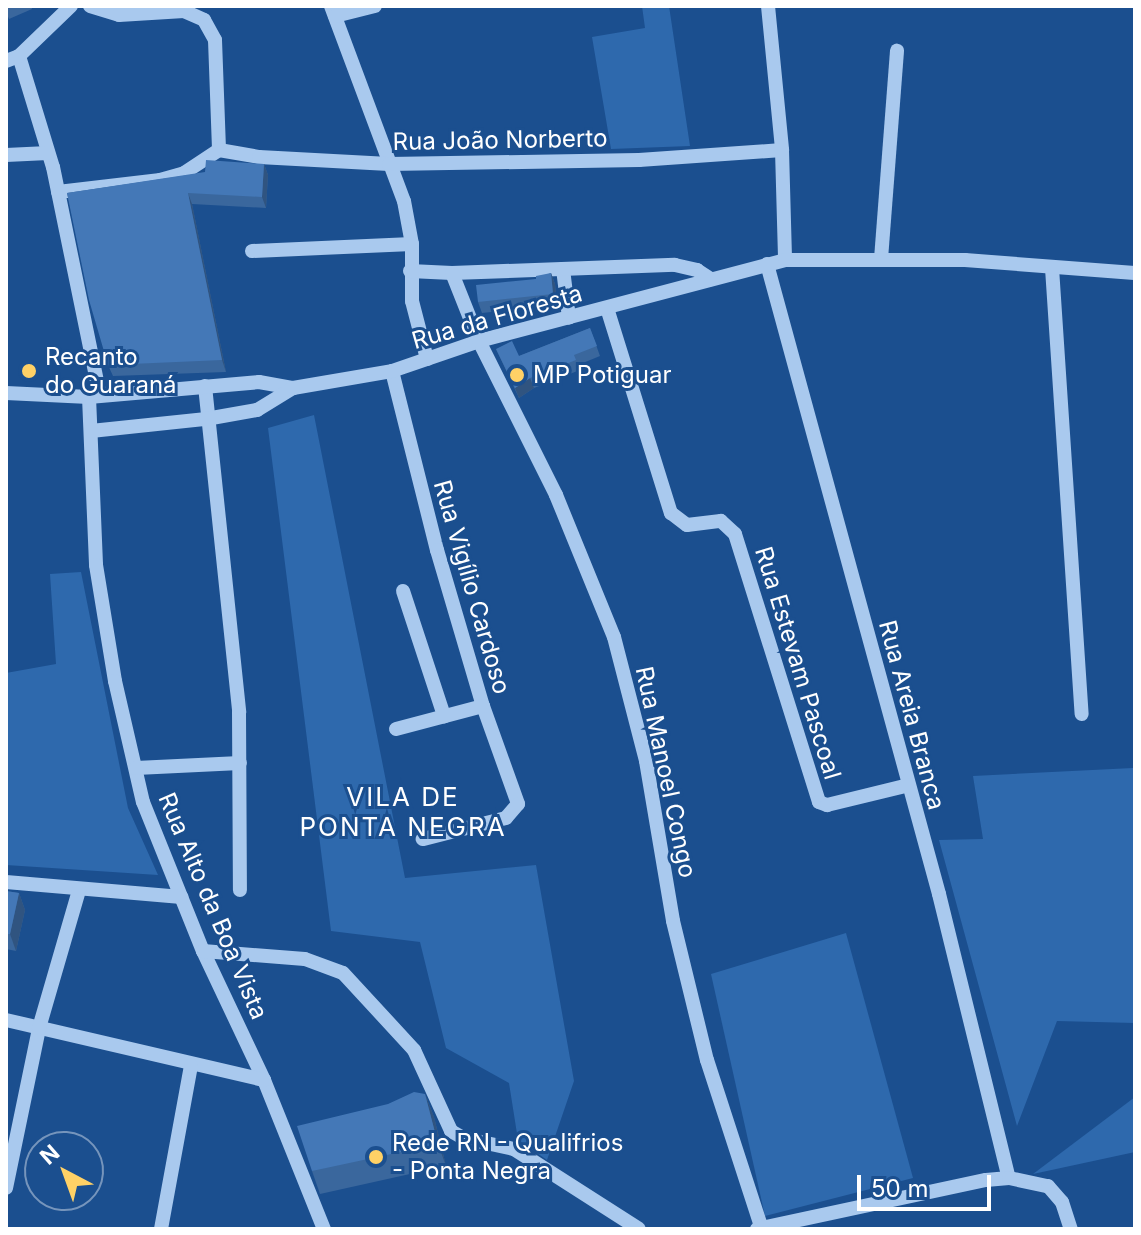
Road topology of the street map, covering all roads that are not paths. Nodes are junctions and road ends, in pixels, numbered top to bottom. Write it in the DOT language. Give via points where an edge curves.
graph roads {
  1 [pos="71,6"];
  2 [pos="90,6"];
  3 [pos="375,6"];
  4 [pos="768,6"];
  5 [pos="333,11"];
  6 [pos="897,51"];
  7 [pos="13,58"];
  8 [pos="219,150"];
  9 [pos="782,150"];
  10 [pos="48,153"];
  11 [pos="6,155"];
  12 [pos="389,164"];
  13 [pos="58,192"];
  14 [pos="412,244"];
  15 [pos="252,251"];
  16 [pos="881,259"];
  17 [pos="785,260"];
  18 [pos="767,264"];
  19 [pos="1052,268"];
  20 [pos="563,269"];
  21 [pos="410,271"];
  22 [pos="452,273"];
  23 [pos="1135,273"];
  24 [pos="711,279"];
  25 [pos="607,308"];
  26 [pos="569,318"];
  27 [pos="479,341"];
  28 [pos="427,359"];
  29 [pos="392,371"];
  30 [pos="205,386"];
  31 [pos="293,388"];
  32 [pos="6,393"];
  33 [pos="94,396"];
  34 [pos="206,419"];
  35 [pos="91,431"];
  36 [pos="403,591"];
  37 [pos="483,706"];
  38 [pos="1082,714"];
  39 [pos="444,716"];
  40 [pos="396,729"];
  41 [pos="240,763"];
  42 [pos="136,768"];
  43 [pos="909,785"];
  44 [pos="423,839"];
  45 [pos="6,882"];
  46 [pos="79,890"];
  47 [pos="240,890"];
  48 [pos="181,897"];
  49 [pos="203,951"];
  50 [pos="6,1020"];
  51 [pos="39,1028"];
  52 [pos="191,1066"];
  53 [pos="264,1080"];
  54 [pos="1009,1178"];
  55 [pos="6,1188"];
  56 [pos="161,1229"];
  57 [pos="324,1229"];
  58 [pos="639,1229"];
  59 [pos="760,1229"];
  60 [pos="1071,1229"];
  1 -- 7 [label="street"];
  2 -- 8 [label="street" via="119,15 184,11 204,20 215,40"];
  3 -- 5 [label="street"];
  4 -- 9 [label="street"];
  5 -- 12 [label="street"];
  6 -- 16 [label="street"];
  7 -- 10 [label="street"];
  8 -- 12 [label="street, Rua João Norberto"];
  8 -- 13 [label="street" via="184,173 160,180"];
  9 -- 12 [label="street, Rua João Norberto" via="639,160"];
  9 -- 17 [label="street"];
  10 -- 11 [label="street"];
  10 -- 13 [label="street"];
  12 -- 14 [label="street" via="404,201"];
  13 -- 33 [label="street, Rua Alto da Boa Vista"];
  14 -- 15 [label="street"];
  14 -- 21 [label="street"];
  16 -- 17 [label="street, Rua da Floresta"];
  16 -- 19 [label="street, Rua da Floresta"];
  17 -- 18 [label="street, Rua da Floresta"];
  18 -- 24 [label="street, Rua da Floresta"];
  18 -- 43 [label="street, Rua Areia Branca"];
  19 -- 23 [label="street, Rua da Floresta"];
  19 -- 38 [label="street"];
  20 -- 22 [label="street, Rua da Floresta"];
  20 -- 24 [label="street, Rua da Floresta" via="685,266"];
  20 -- 26 [label="street"];
  21 -- 22 [label="street, Rua da Floresta"];
  21 -- 28 [label="street"];
  22 -- 27 [label="street, Rua Manoel Congo"];
  24 -- 25 [label="street, Rua da Floresta"];
  25 -- 26 [label="street, Rua da Floresta"];
  25 -- 43 [label="street, Rua Estevam Pascoal" via="671,513 687,525 721,521 735,534 816,797 822,804"];
  26 -- 27 [label="street, Rua da Floresta"];
  27 -- 28 [label="street, Rua da Floresta"];
  27 -- 59 [label="street, Rua Manoel Congo" via="556,495 614,637 646,761 673,921 707,1060"];
  28 -- 29 [label="street, Rua da Floresta"];
  29 -- 31 [label="street, Rua da Floresta"];
  29 -- 37 [label="street, Rua Vigílio Cardoso"];
  30 -- 31 [label="street, Rua da Floresta" via="259,382"];
  30 -- 33 [label="street, Rua da Floresta"];
  30 -- 34 [label="street"];
  31 -- 34 [label="street, Rua da Floresta" via="257,410"];
  32 -- 33 [label="street, Rua da Floresta"];
  33 -- 35 [label="street, Rua Alto da Boa Vista"];
  34 -- 35 [label="street, Rua da Floresta"];
  34 -- 41 [label="street" via="233,645"];
  35 -- 42 [label="street, Rua Alto da Boa Vista" via="96,565"];
  36 -- 39 [label="street"];
  37 -- 39 [label="street"];
  37 -- 44 [label="street, Rua Vigílio Cardoso" via="517,795 515,811 506,818"];
  39 -- 40 [label="street"];
  41 -- 42 [label="street"];
  41 -- 47 [label="street"];
  42 -- 48 [label="street, Rua Alto da Boa Vista" via="143,802"];
  43 -- 54 [label="street, Rua Areia Branca"];
  45 -- 46 [label="street"];
  46 -- 48 [label="street"];
  46 -- 51 [label="street"];
  48 -- 49 [label="street, Rua Alto da Boa Vista"];
  49 -- 53 [label="street, Rua Alto da Boa Vista"];
  49 -- 58 [label="street" via="305,959 343,973 414,1050 456,1135 514,1149"];
  50 -- 51 [label="street"];
  51 -- 52 [label="street"];
  51 -- 55 [label="street"];
  52 -- 53 [label="street"];
  52 -- 56 [label="street"];
  53 -- 57 [label="street, Rua Alto da Boa Vista"];
  54 -- 59 [label="street"];
  54 -- 60 [label="street" via="1048,1186 1062,1202"];
}
